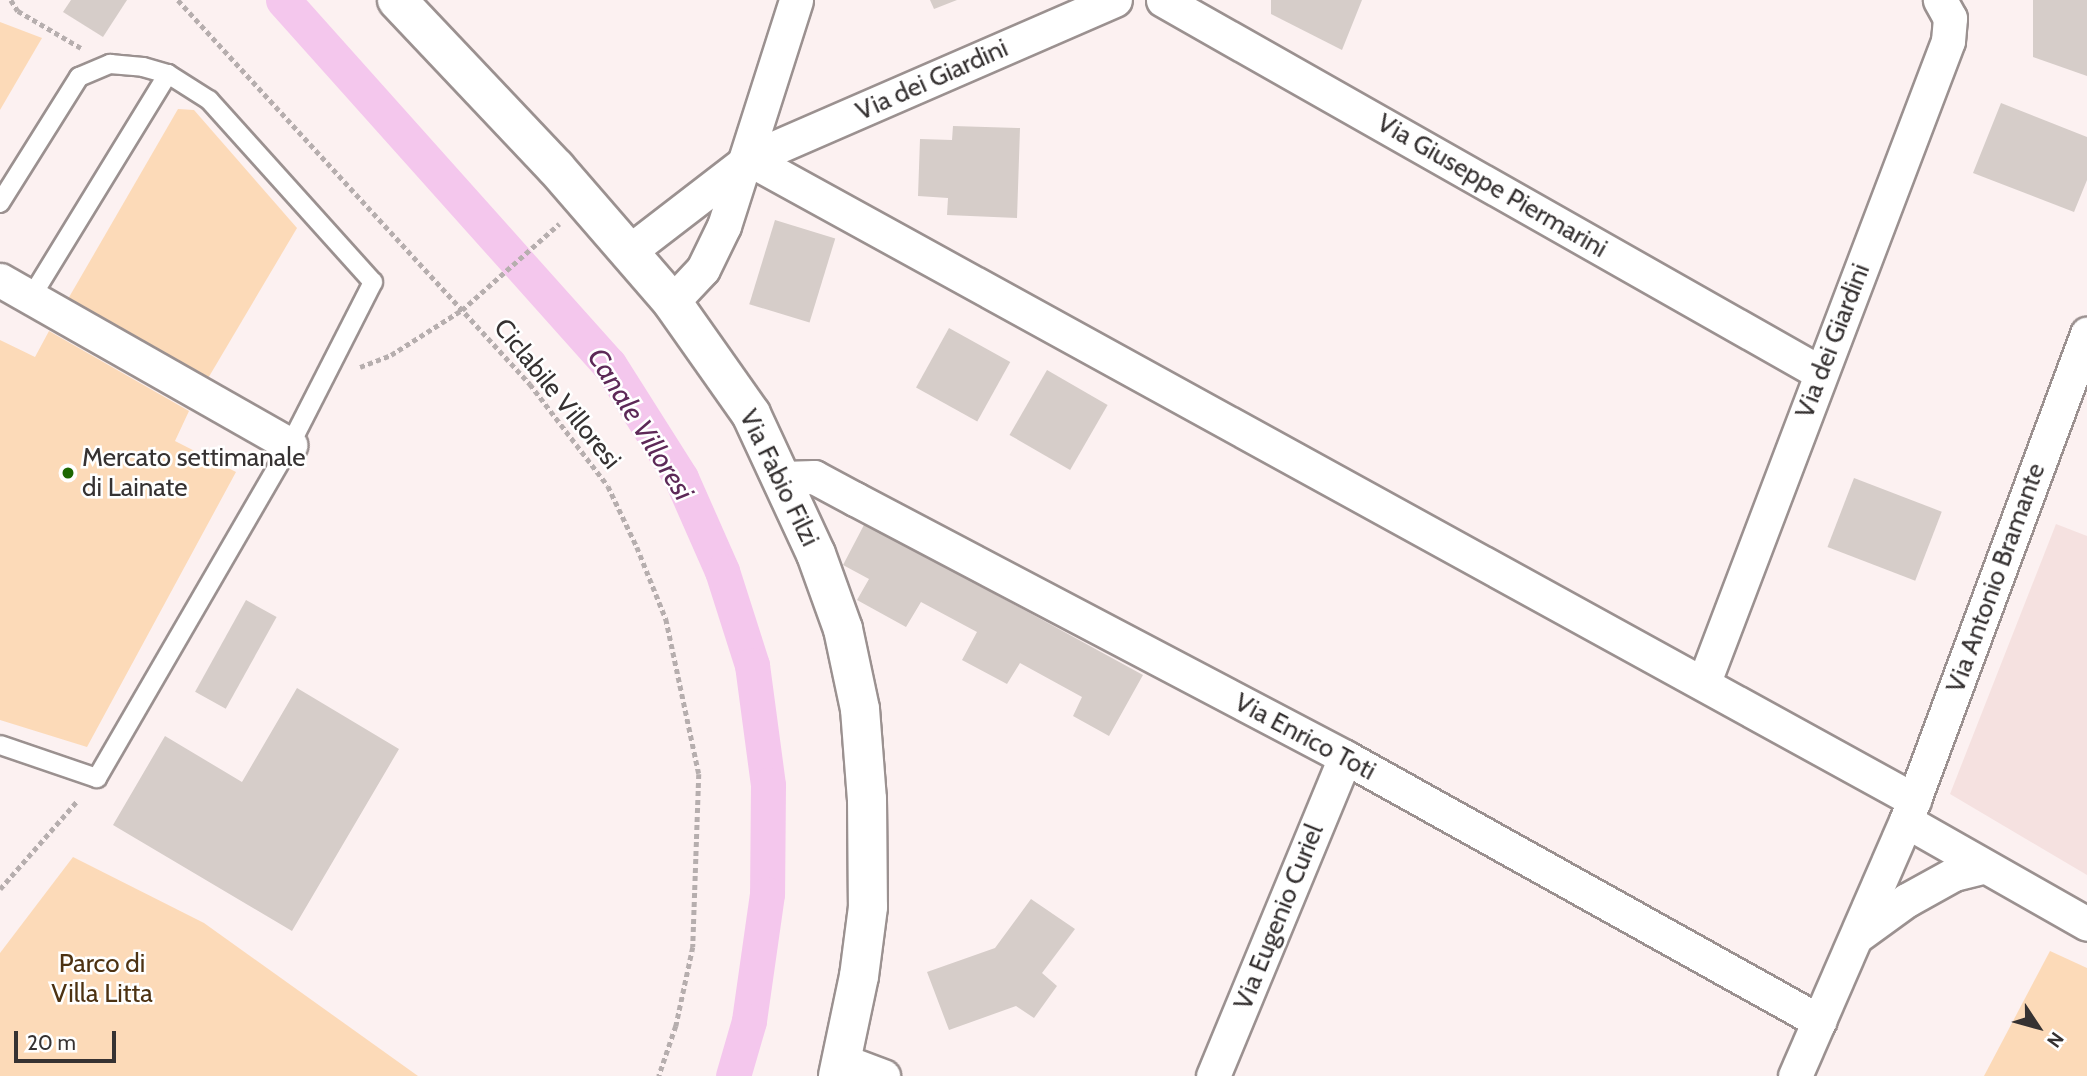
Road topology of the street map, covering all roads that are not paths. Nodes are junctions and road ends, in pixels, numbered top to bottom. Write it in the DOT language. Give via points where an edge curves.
graph roads {
  1 [pos="397,0"];
  2 [pos="796,0"];
  3 [pos="1115,0"];
  4 [pos="1163,0"];
  5 [pos="1940,0"];
  6 [pos="168,75"];
  7 [pos="749,159"];
  8 [pos="0,203"];
  9 [pos="631,250"];
  10 [pos="0,280"];
  11 [pos="30,299"];
  12 [pos="672,302"];
  13 [pos="2087,334"];
  14 [pos="1821,373"];
  15 [pos="290,445"];
  16 [pos="783,478"];
  17 [pos="1704,682"];
  18 [pos="0,745"];
  19 [pos="1345,757"];
  20 [pos="1910,810"];
  21 [pos="1982,867"];
  22 [pos="2087,924"];
  23 [pos="1855,937"];
  24 [pos="1819,1021"];
  25 [pos="840,1069"];
  26 [pos="883,1076"];
  27 [pos="1213,1076"];
  28 [pos="1795,1076"];
  1 -- 9 [label="street, Via Fabio Filzi"];
  2 -- 7 [label="street"];
  3 -- 7 [label="street, Via dei Giardini"];
  4 -- 14 [label="street, Via Giuseppe Piermarini"];
  5 -- 14 [label="street, Via dei Giardini" via="1950,18 1948,41"];
  6 -- 8 [label="lane" via="110,64 79,77"];
  6 -- 11 [label="lane"];
  6 -- 15 [label="lane" via="209,100 373,282"];
  7 -- 9 [label="street, Via dei Giardini"];
  7 -- 12 [label="street" via="703,269"];
  7 -- 17 [label="street"];
  9 -- 12 [label="street, Via Fabio Filzi"];
  10 -- 11 [label="street"];
  11 -- 15 [label="street"];
  12 -- 16 [label="street, Via Fabio Filzi" via="751,414"];
  13 -- 20 [label="street, Via Antonio Bramante"];
  14 -- 17 [label="street, Via dei Giardini"];
  15 -- 18 [label="lane" via="97,778"];
  16 -- 19 [label="street, Via Enrico Toti" via="814,477"];
  16 -- 25 [label="street, Via Fabio Filzi" via="843,629 860,709 867,799 867,907"];
  17 -- 20 [label="street"];
  19 -- 24 [label="street, Via Enrico Toti"];
  19 -- 27 [label="street, Via Eugenio Curiel"];
  20 -- 21 [label="street"];
  20 -- 23 [label="street, Via Antonio Bramante"];
  21 -- 22 [label="street"];
  21 -- 23 [label="street" via="1954,874"];
  23 -- 24 [label="street, Via Antonio Bramante"];
  24 -- 28 [label="street, Via Antonio Bramante"];
  25 -- 26 [label="street"];
}
